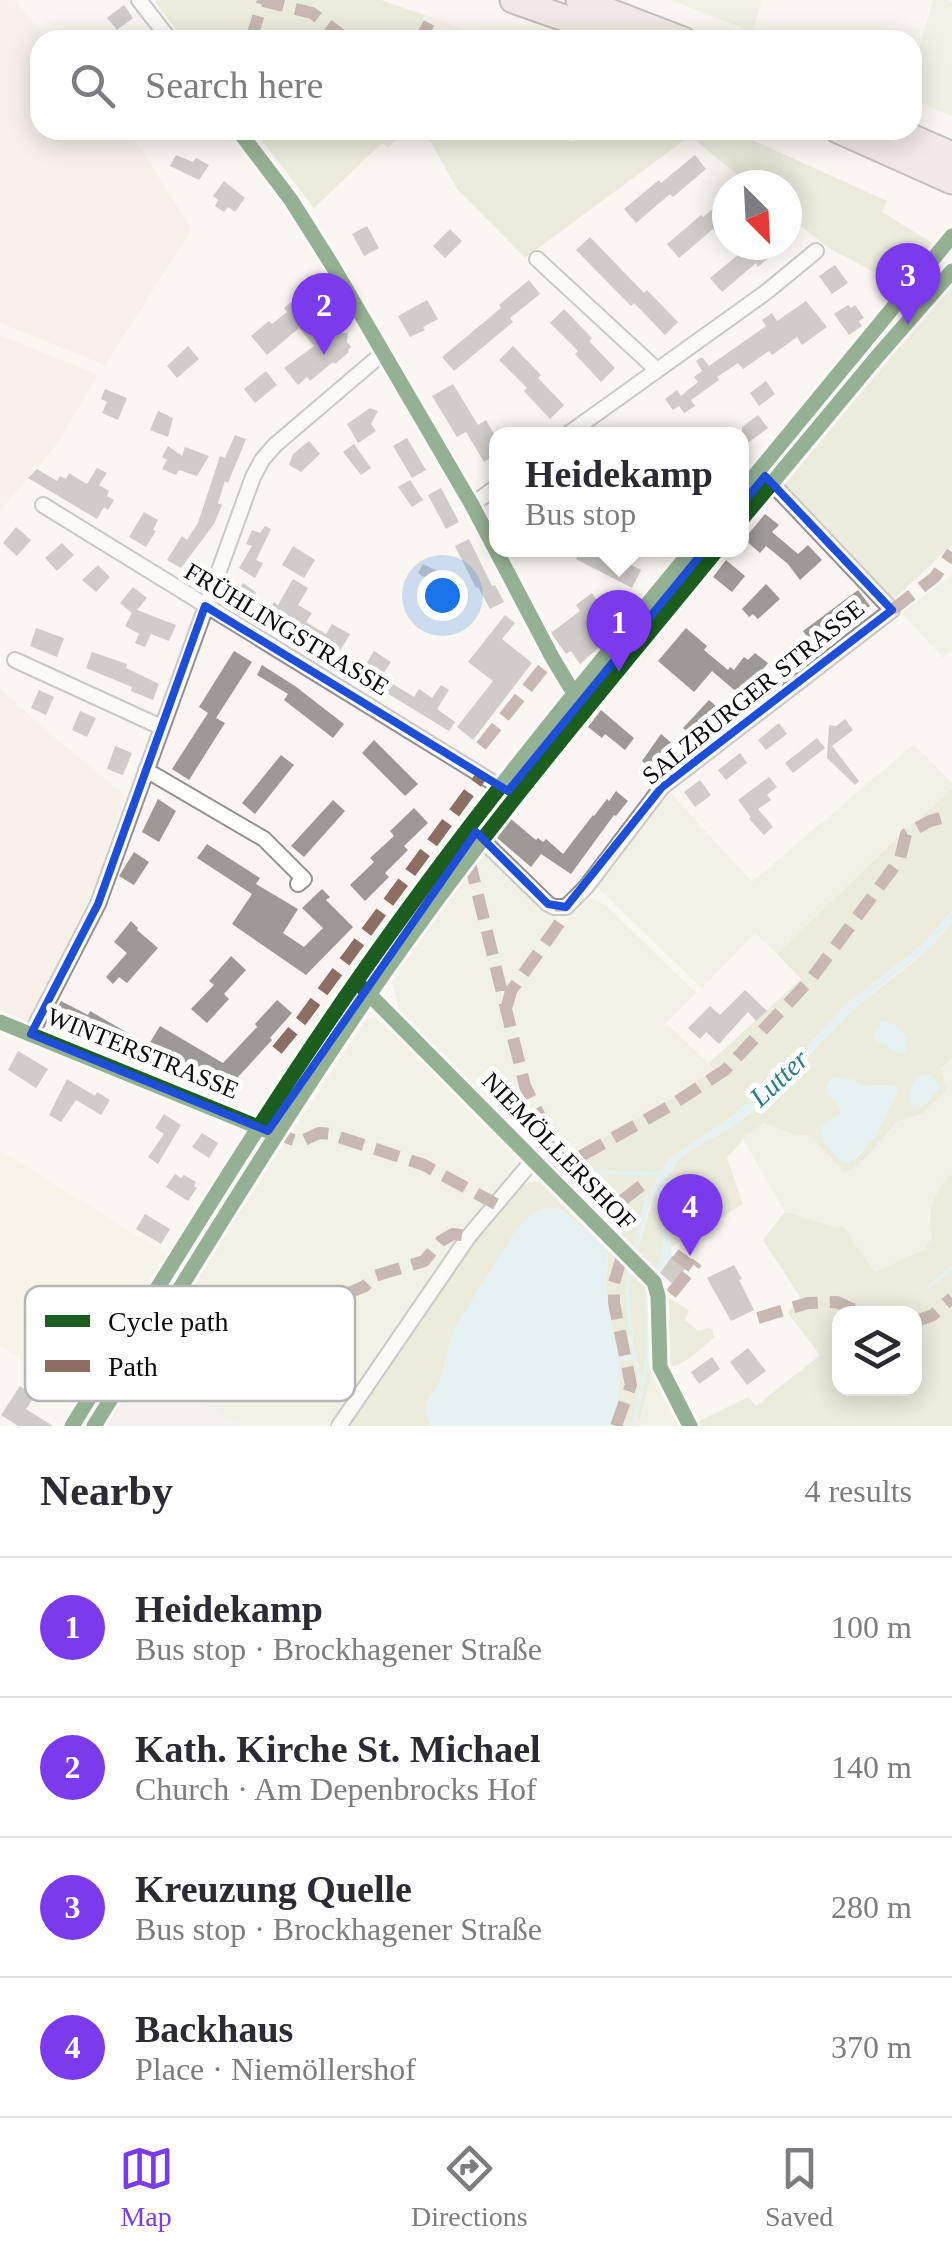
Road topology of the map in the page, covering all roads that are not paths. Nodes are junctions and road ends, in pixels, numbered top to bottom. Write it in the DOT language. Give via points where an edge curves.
graph roads {
  1 [pos="139,0"];
  2 [pos="513,0"];
  3 [pos="578,0"];
  4 [pos="162,30"];
  5 [pos="598,30"];
  6 [pos="657,30"];
  7 [pos="246,140"];
  8 [pos="860,140"];
  9 [pos="918,140"];
  10 [pos="952,155"];
  11 [pos="952,182"];
  12 [pos="816,251"];
  13 [pos="952,253"];
  14 [pos="537,259"];
  15 [pos="383,353"];
  16 [pos="657,370"];
  17 [pos="578,427"];
  18 [pos="765,476"];
  19 [pos="489,491"];
  20 [pos="749,495"];
  21 [pos="472,504"];
  22 [pos="43,505"];
  23 [pos="489,537"];
  24 [pos="500,557"];
  25 [pos="698,557"];
  26 [pos="205,606"];
  27 [pos="15,660"];
  28 [pos="582,698"];
  29 [pos="161,727"];
  30 [pos="146,770"];
  31 [pos="507,792"];
  32 [pos="475,833"];
  33 [pos="298,884"];
  34 [pos="363,988"];
  35 [pos="0,1022"];
  36 [pos="31,1034"];
  37 [pos="268,1131"];
  38 [pos="534,1159"];
  39 [pos="170,1286"];
  40 [pos="98,1401"];
  41 [pos="82,1426"];
  42 [pos="339,1426"];
  43 [pos="690,1426"];
  1 -- 4 [label="street"];
  2 -- 5 [label="highway"];
  3 -- 6 [label="highway"];
  7 -- 15 [label="street" via="291,200"];
  8 -- 11 [label="highway"];
  9 -- 10 [label="highway"];
  12 -- 16 [label="street"];
  13 -- 18 [label="main road"];
  14 -- 16 [label="street"];
  15 -- 21 [label="street"];
  15 -- 26 [label="street" via="262,460"];
  16 -- 17 [label="street"];
  18 -- 20 [label="main road"];
  18 -- 32 [label="street, SALZBURGER STRASSE" via="892,610 662,787 566,906 548,904"];
  19 -- 21 [label="street"];
  21 -- 23 [label="street"];
  22 -- 26 [label="street, FRÜHLINGSTRASSE"];
  24 -- 28 [label="street" via="552,658"];
  25 -- 28 [label="main road"];
  26 -- 29 [label="street"];
  26 -- 31 [label="street, FRÜHLINGSTRASSE"];
  27 -- 29 [label="street"];
  28 -- 31 [label="main road"];
  29 -- 30 [label="street"];
  30 -- 33 [label="street" via="264,839 304,879"];
  30 -- 36 [label="street" via="98,904"];
  31 -- 32 [label="main road"];
  32 -- 34 [label="main road"];
  34 -- 37 [label="main road"];
  34 -- 38 [label="street, NIEMÖLLERSHOF"];
  35 -- 36 [label="street, WINTERSTRASSE"];
  36 -- 37 [label="street, WINTERSTRASSE"];
  37 -- 39 [label="main road"];
  38 -- 42 [label="street" via="469,1236"];
  38 -- 43 [label="street, NIEMÖLLERSHOF" via="654,1282 660,1366"];
  40 -- 41 [label="main road"];
}
